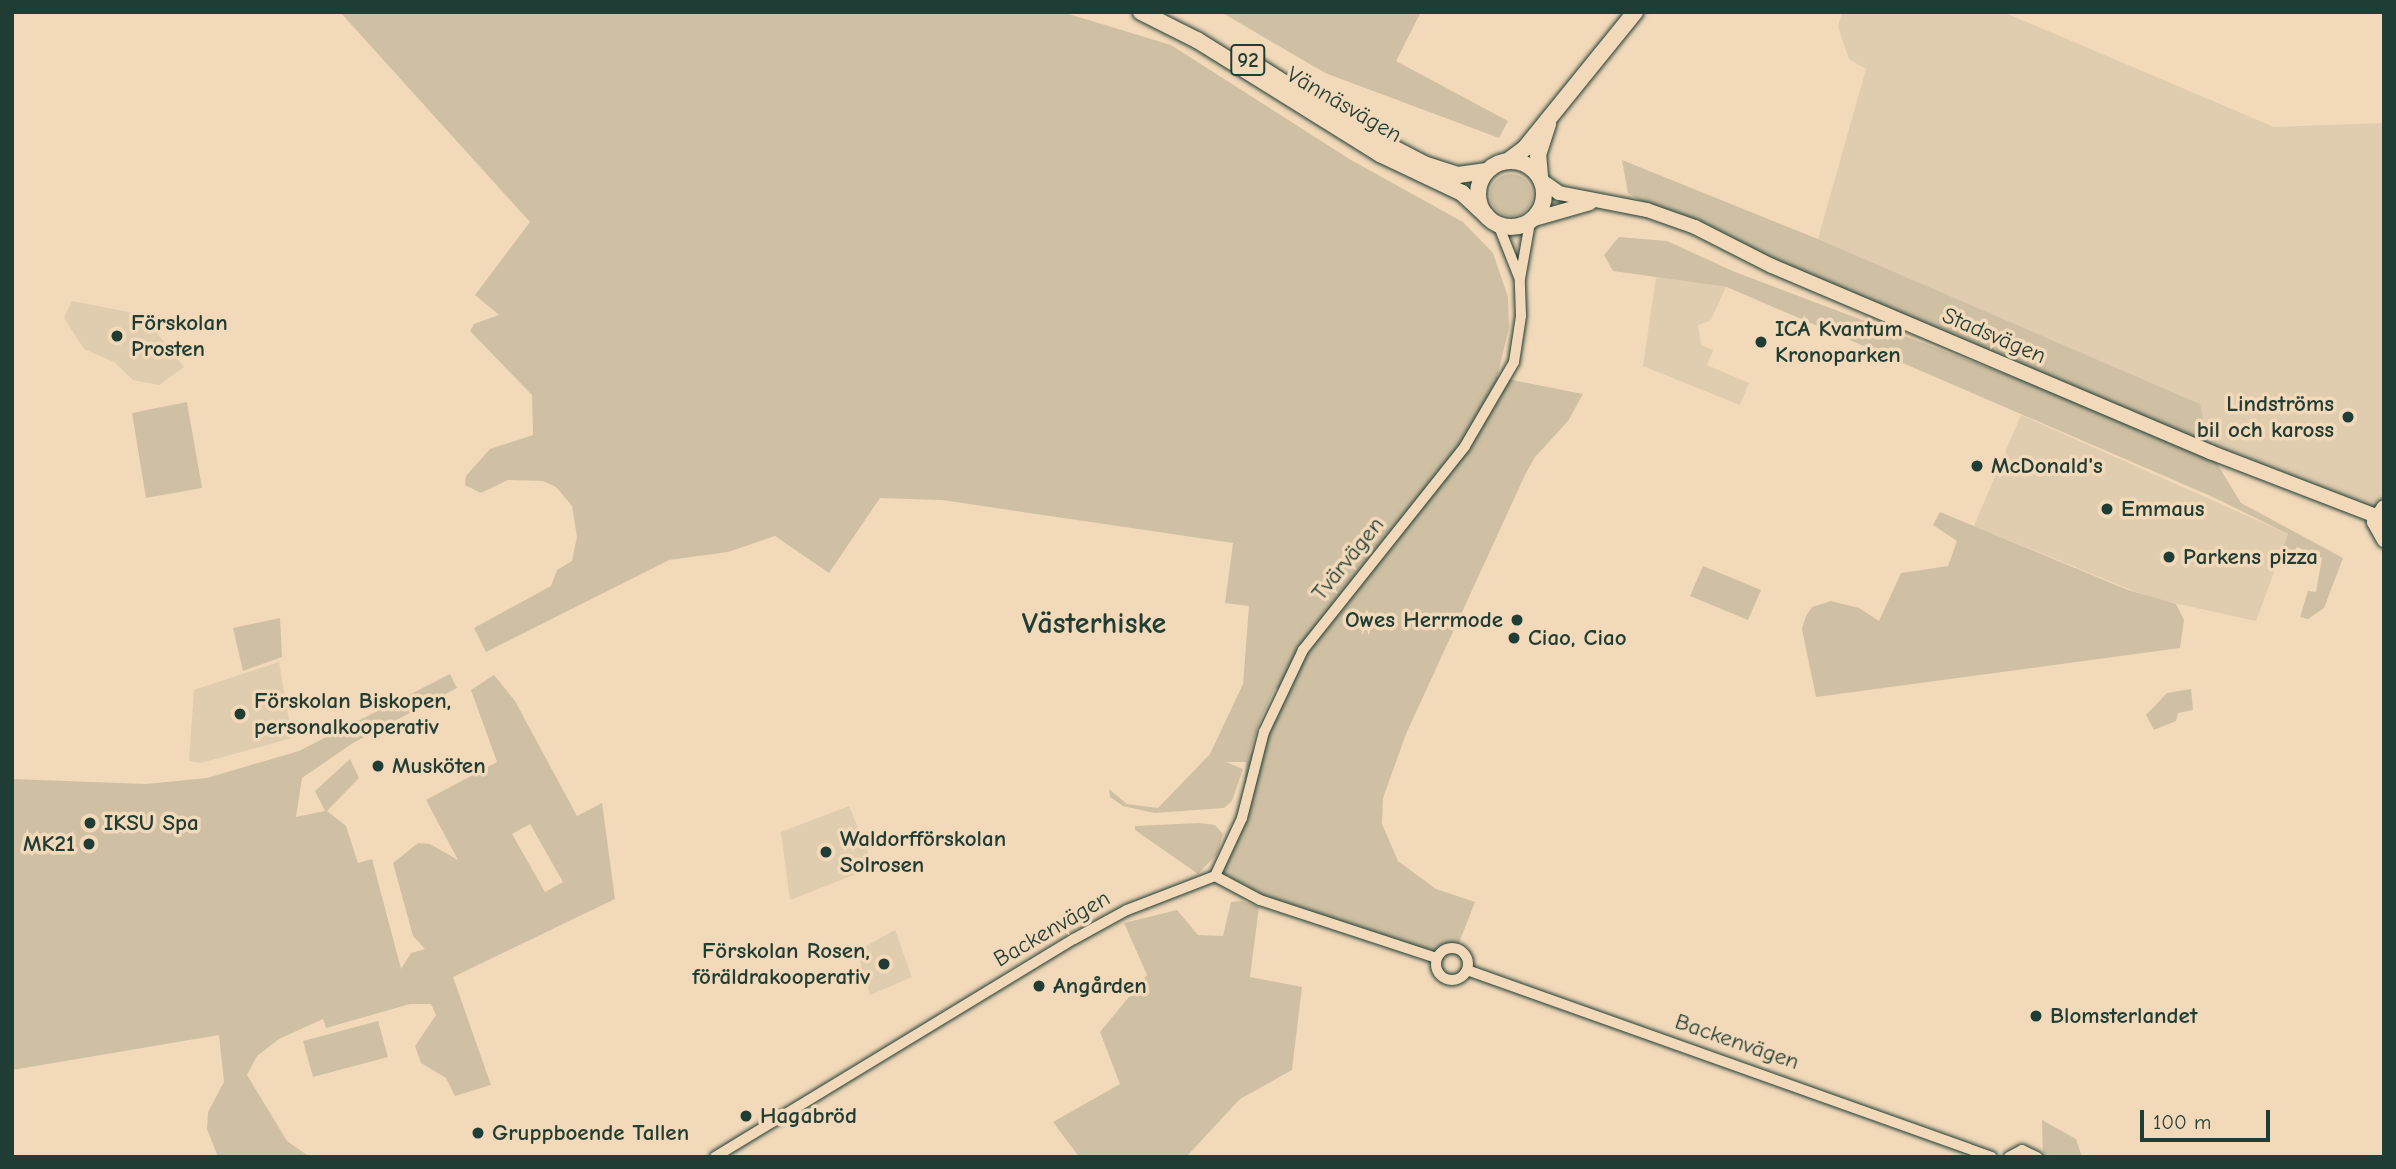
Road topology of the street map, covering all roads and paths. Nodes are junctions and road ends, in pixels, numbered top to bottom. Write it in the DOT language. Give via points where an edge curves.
graph roads {
  1 [pos="1141,12"];
  2 [pos="1165,12"];
  3 [pos="1635,12"];
  4 [pos="1550,117"];
  5 [pos="1508,161"];
  6 [pos="1487,171"];
  7 [pos="1541,178"];
  8 [pos="1595,202"];
  9 [pos="1493,220"];
  10 [pos="1532,220"];
  11 [pos="1520,279"];
  12 [pos="2380,511"];
  13 [pos="2384,540"];
  14 [pos="1215,876"];
  15 [pos="1436,958"];
  16 [pos="1467,970"];
  17 [pos="715,1157"];
  18 [pos="1992,1157"];
  19 [pos="2010,1157"];
  20 [pos="2036,1157"];
  1 -- 9 [label="highway, Vännäsvägen / 92" via="1197,40 1357,142 1462,193"];
  2 -- 6 [label="highway, Vännäsvägen / 92" via="1406,156 1458,175"];
  3 -- 4 [label="highway, 92"];
  4 -- 5 [label="highway, 92"];
  4 -- 7 [label="highway, 92" via="1538,155"];
  5 -- 6 [label="highway, 92"];
  5 -- 7 [label="highway"];
  6 -- 9 [label="highway" via="1479,196"];
  7 -- 8 [label="main road, Stadsvägen" via="1559,193"];
  7 -- 10 [label="highway, 92" via="1543,202"];
  8 -- 10 [label="main road, Stadsvägen"];
  8 -- 12 [label="main road, Stadsvägen" via="1647,210 1695,226 1772,267 2210,452"];
  9 -- 10 [label="highway"];
  9 -- 11 [label="street, Tvärvägen"];
  10 -- 11 [label="street, Tvärvägen"];
  11 -- 14 [label="street, Tvärvägen" via="1521,316 1514,362 1465,446 1303,650 1264,732 1242,818"];
  12 -- 13 [label="main road" via="2375,528"];
  14 -- 15 [label="street, Backenvägen" via="1259,900"];
  14 -- 17 [label="street, Backenvägen" via="1127,910 1074,939"];
  15 -- 16 [label="street, Backenvägen" via="1437,970 1444,978 1458,979"];
  15 -- 16 [label="street, Backenvägen" via="1443,950 1457,948 1467,957"];
  16 -- 18 [label="street, Backenvägen"];
  19 -- 20 [label="street" via="2022,1150"];
}
